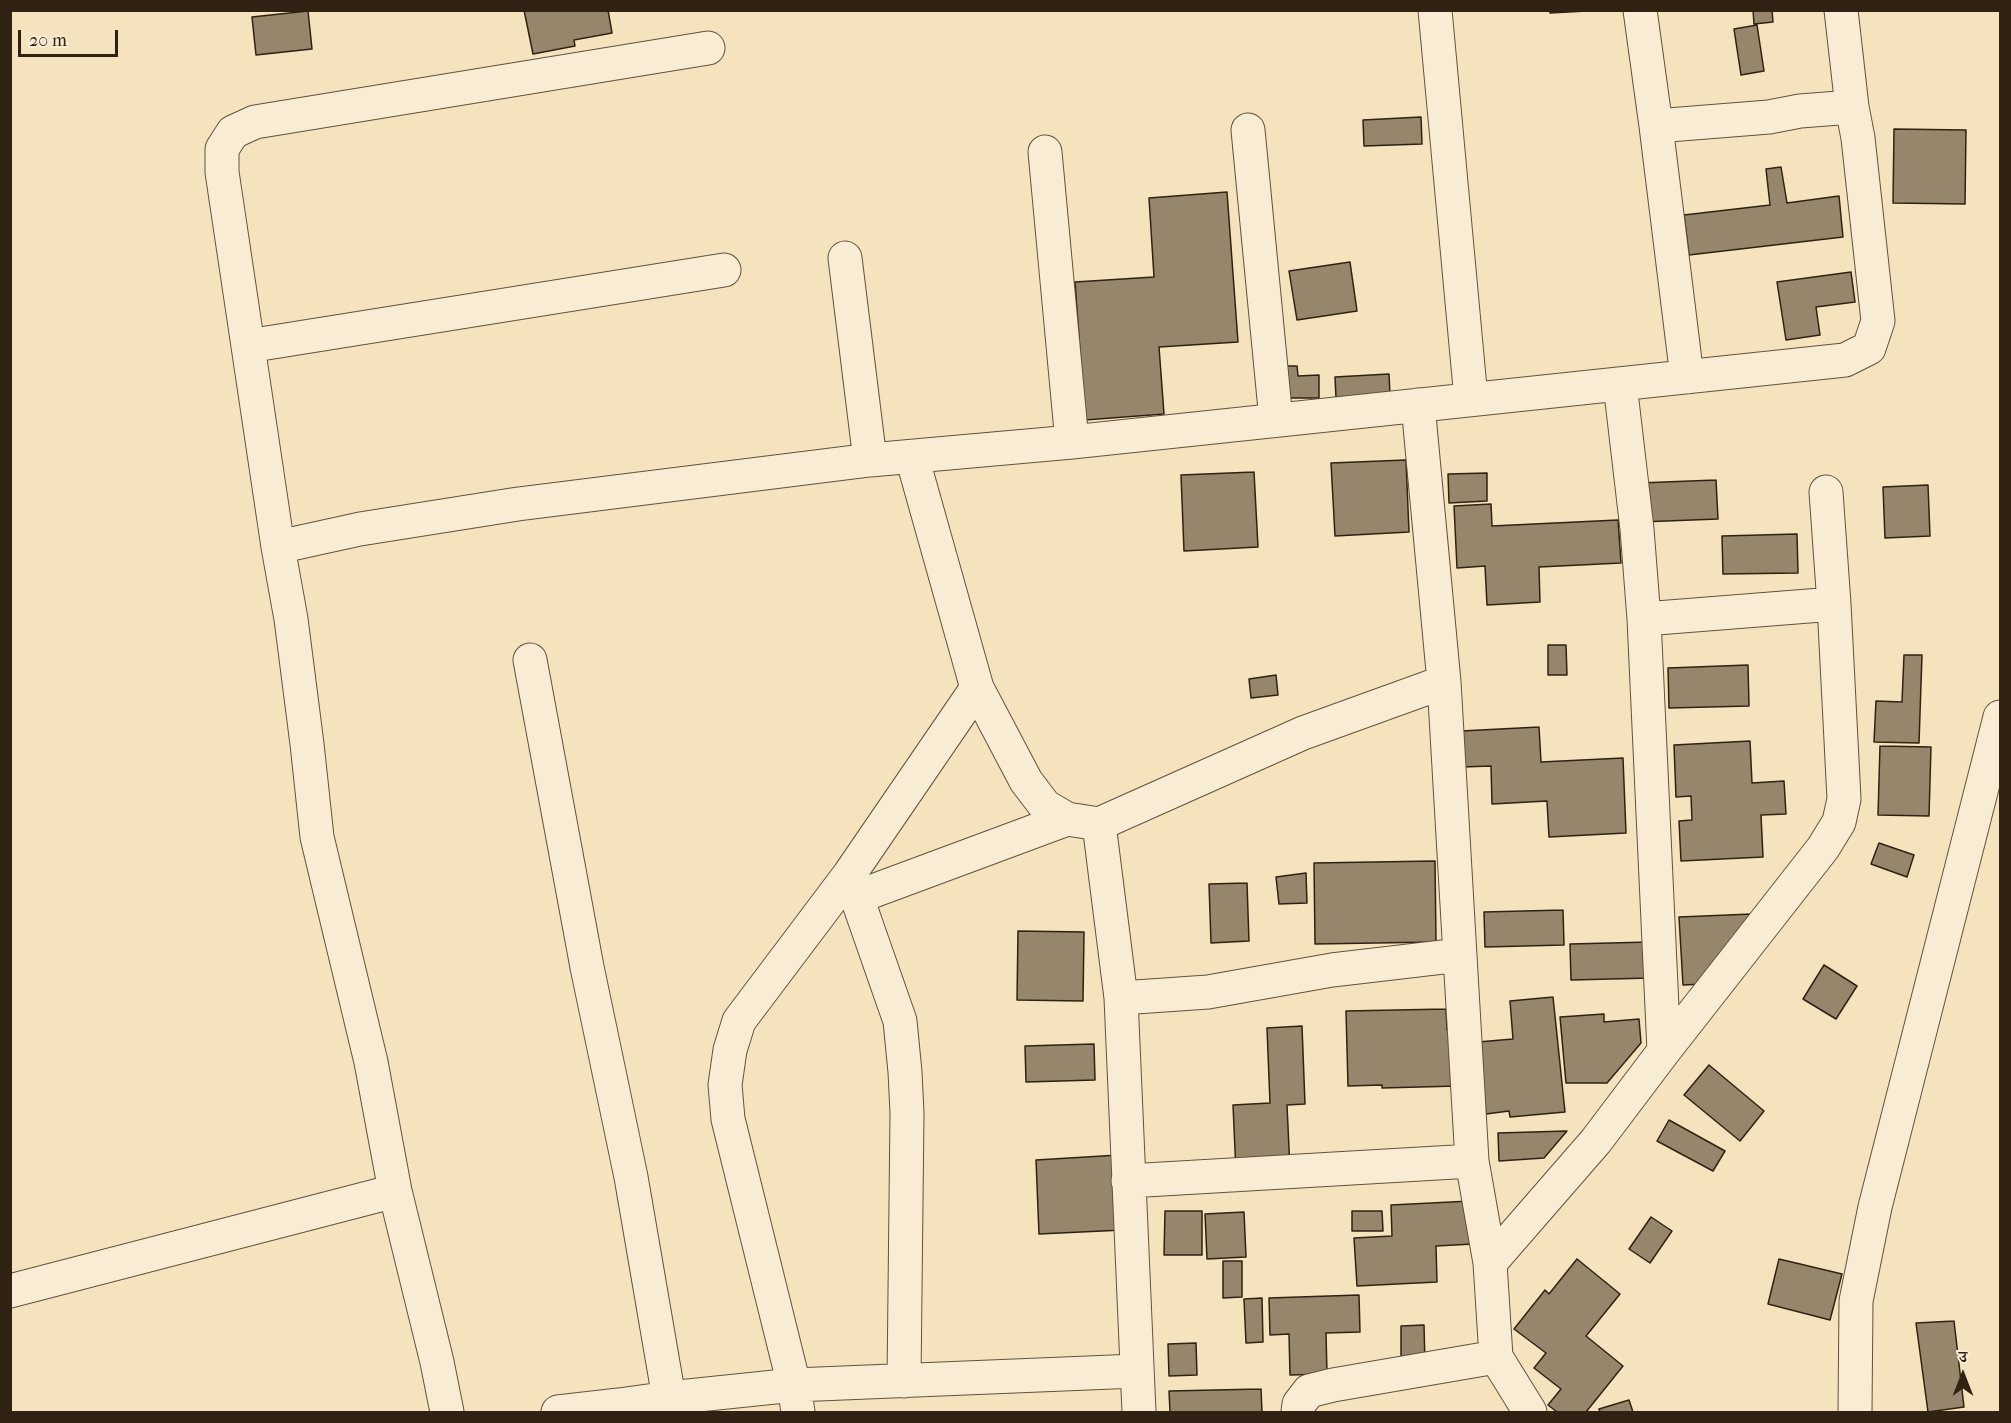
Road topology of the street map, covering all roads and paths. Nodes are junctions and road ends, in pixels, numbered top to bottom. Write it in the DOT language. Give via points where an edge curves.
graph roads {
  1 [pos="1435,10"];
  2 [pos="1640,10"];
  3 [pos="1841,10"];
  4 [pos="708,48"];
  5 [pos="1852,107"];
  6 [pos="1656,126"];
  7 [pos="1248,130"];
  8 [pos="1045,152"];
  9 [pos="845,258"];
  10 [pos="724,270"];
  11 [pos="248,346"];
  12 [pos="1687,377"];
  13 [pos="1620,384"];
  14 [pos="1471,399"];
  15 [pos="1418,405"];
  16 [pos="1276,420"];
  17 [pos="1072,442"];
  18 [pos="912,457"];
  19 [pos="870,460"];
  20 [pos="1826,492"];
  21 [pos="278,547"];
  22 [pos="1834,604"];
  23 [pos="1644,619"];
  24 [pos="530,660"];
  25 [pos="1444,682"];
  26 [pos="977,688"];
  27 [pos="2001,717"];
  28 [pos="1067,819"];
  29 [pos="1099,824"];
  30 [pos="853,886"];
  31 [pos="1460,955"];
  32 [pos="1121,998"];
  33 [pos="1664,1052"];
  34 [pos="1472,1161"];
  35 [pos="1128,1181"];
  36 [pos="395,1191"];
  37 [pos="1490,1263"];
  38 [pos="10,1291"];
  39 [pos="1496,1357"];
  40 [pos="1137,1371"];
  41 [pos="904,1381"];
  42 [pos="669,1398"];
  43 [pos="796,1399"];
  44 [pos="620,1409"];
  45 [pos="447,1413"];
  46 [pos="558,1413"];
  47 [pos="1139,1413"];
  48 [pos="1298,1413"];
  49 [pos="1530,1413"];
  50 [pos="1855,1413"];
  1 -- 14 [label="street"];
  2 -- 6 [label="street"];
  3 -- 5 [label="street"];
  4 -- 11 [label="street" via="255,122 234,132 222,149 222,172"];
  5 -- 6 [label="street"];
  5 -- 12 [label="street" via="1878,321 1869,348 1845,360"];
  6 -- 12 [label="street"];
  7 -- 16 [label="street"];
  8 -- 17 [label="street"];
  9 -- 19 [label="street"];
  10 -- 11 [label="street"];
  11 -- 21 [label="street"];
  12 -- 13 [label="street"];
  13 -- 14 [label="street"];
  13 -- 23 [label="street"];
  14 -- 15 [label="street"];
  15 -- 16 [label="street"];
  15 -- 25 [label="street"];
  16 -- 17 [label="street"];
  17 -- 18 [label="street"];
  18 -- 19 [label="street"];
  18 -- 26 [label="street"];
  19 -- 21 [label="street" via="518,504 360,529"];
  20 -- 22 [label="street"];
  21 -- 36 [label="street" via="291,619 317,837 371,1062"];
  22 -- 23 [label="street"];
  22 -- 33 [label="street" via="1844,799 1839,822 1823,848"];
  23 -- 33 [label="street"];
  24 -- 42 [label="street"];
  25 -- 29 [label="street" via="1303,733"];
  25 -- 31 [label="street"];
  26 -- 28 [label="street" via="1026,781 1045,806"];
  26 -- 30 [label="street"];
  27 -- 50 [label="street" via="1875,1207 1856,1301"];
  28 -- 29 [label="street"];
  28 -- 30 [label="street"];
  29 -- 32 [label="street"];
  30 -- 41 [label="street" via="900,1021 907,1113"];
  30 -- 43 [label="street" via="739,1021 725,1085 728,1119"];
  31 -- 32 [label="street" via="1332,970 1208,992"];
  31 -- 34 [label="street"];
  32 -- 35 [label="street"];
  33 -- 37 [label="street" via="1596,1141"];
  34 -- 35 [label="street"];
  34 -- 37 [label="street"];
  35 -- 40 [label="street"];
  36 -- 38 [label="street"];
  36 -- 45 [label="street"];
  37 -- 39 [label="street"];
  39 -- 48 [label="street" via="1309,1391 1299,1404"];
  39 -- 49 [label="street"];
  40 -- 41 [label="street"];
  40 -- 47 [label="street"];
  41 -- 43 [label="street"];
  42 -- 43 [label="street"];
  42 -- 44 [label="street"];
  44 -- 46 [label="street"];
}
